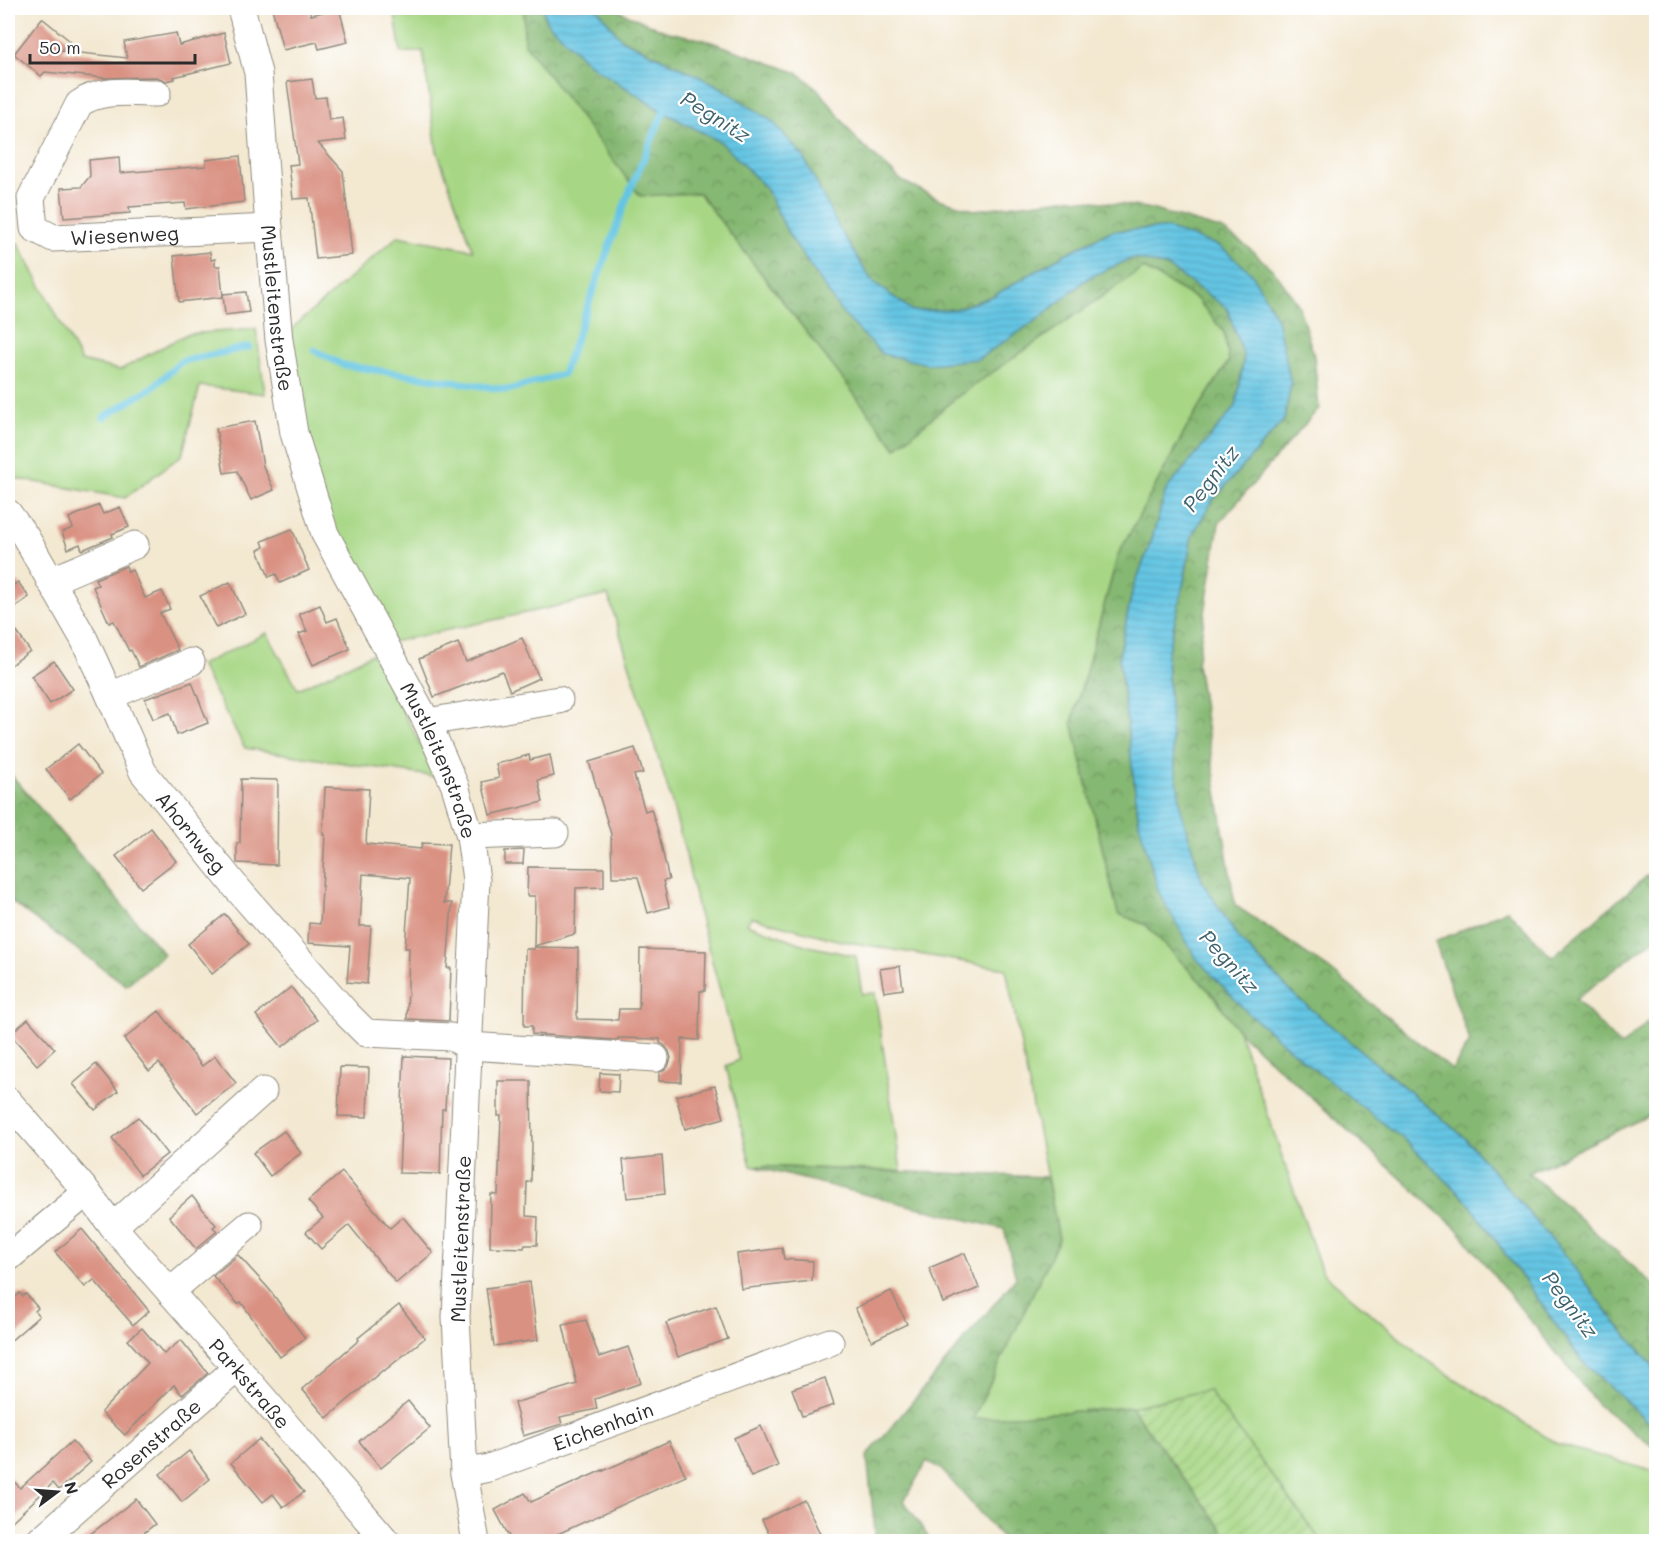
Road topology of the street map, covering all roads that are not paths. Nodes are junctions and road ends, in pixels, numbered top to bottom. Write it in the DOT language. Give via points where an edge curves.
graph roads {
  1 [pos="241,8"];
  2 [pos="158,93"];
  3 [pos="269,228"];
  4 [pos="8,513"];
  5 [pos="135,545"];
  6 [pos="50,581"];
  7 [pos="191,662"];
  8 [pos="110,696"];
  9 [pos="559,700"];
  10 [pos="427,722"];
  11 [pos="555,833"];
  12 [pos="470,836"];
  13 [pos="469,1046"];
  14 [pos="655,1058"];
  15 [pos="263,1090"];
  16 [pos="8,1101"];
  17 [pos="87,1192"];
  18 [pos="249,1224"];
  19 [pos="113,1227"];
  20 [pos="8,1258"];
  21 [pos="170,1292"];
  22 [pos="830,1342"];
  23 [pos="237,1368"];
  24 [pos="464,1473"];
  25 [pos="38,1542"];
  26 [pos="387,1542"];
  27 [pos="476,1542"];
  1 -- 3 [label="street, Mustleitenstraße" via="258,73"];
  2 -- 3 [label="street, Wiesenweg" via="88,97 79,104 31,198 34,228 53,238"];
  3 -- 10 [label="street, Mustleitenstraße" via="279,340 294,433 325,534"];
  4 -- 6 [label="street, Ahornweg"];
  5 -- 6 [label="street"];
  6 -- 8 [label="street, Ahornweg" via="84,639"];
  7 -- 8 [label="street"];
  8 -- 13 [label="street, Ahornweg" via="142,772 235,886 366,1033 451,1037"];
  9 -- 10 [label="street"];
  10 -- 12 [label="street, Mustleitenstraße" via="455,786"];
  11 -- 12 [label="street"];
  12 -- 13 [label="street, Mustleitenstraße" via="476,880"];
  13 -- 14 [label="street, Ahornweg"];
  13 -- 24 [label="street, Mustleitenstraße" via="456,1317"];
  15 -- 19 [label="street"];
  16 -- 17 [label="street, Parkstraße"];
  17 -- 19 [label="street, Parkstraße"];
  17 -- 20 [label="street"];
  18 -- 21 [label="street"];
  19 -- 21 [label="street, Parkstraße"];
  21 -- 23 [label="street, Parkstraße"];
  22 -- 24 [label="street, Eichenhain" via="489,1468"];
  23 -- 25 [label="street, Rosenstraße"];
  23 -- 26 [label="street, Parkstraße"];
  24 -- 27 [label="street, Mustleitenstraße"];
}
